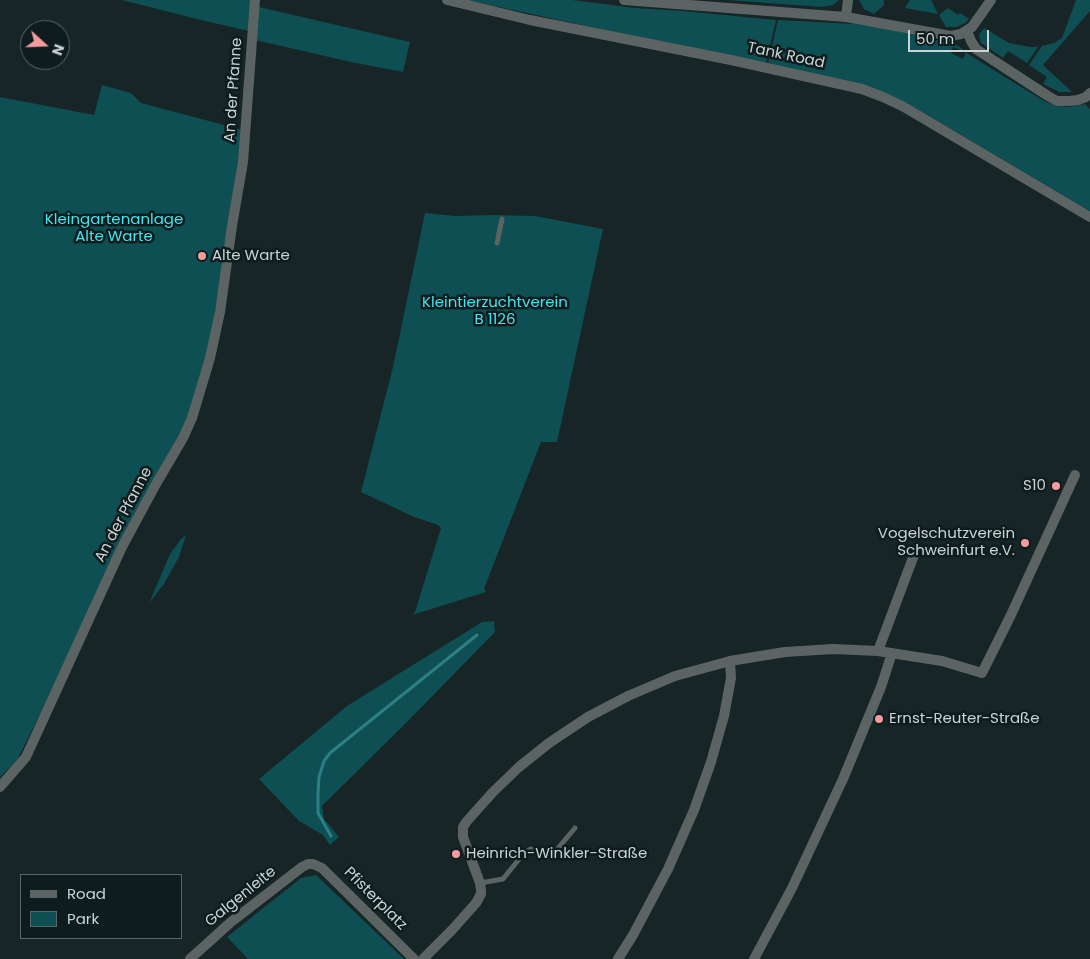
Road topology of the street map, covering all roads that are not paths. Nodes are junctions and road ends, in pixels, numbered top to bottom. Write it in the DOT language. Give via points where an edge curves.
graph roads {
  1 [pos="255,0"];
  2 [pos="447,0"];
  3 [pos="624,0"];
  4 [pos="848,0"];
  5 [pos="991,0"];
  6 [pos="846,16"];
  7 [pos="970,29"];
  8 [pos="1090,93"];
  9 [pos="1090,217"];
  10 [pos="502,219"];
  11 [pos="497,243"];
  12 [pos="1075,476"];
  13 [pos="914,555"];
  14 [pos="878,651"];
  15 [pos="892,653"];
  16 [pos="730,661"];
  17 [pos="0,787"];
  18 [pos="575,828"];
  19 [pos="313,864"];
  20 [pos="480,884"];
  21 [pos="190,959"];
  22 [pos="414,959"];
  23 [pos="423,959"];
  24 [pos="618,959"];
  25 [pos="754,959"];
  1 -- 17 [label="street, An der Pfanne" via="240,182 220,312 192,418 122,547 26,757"];
  2 -- 9 [label="street, Tank Road" via="862,89 904,107"];
  3 -- 6 [label="street"];
  4 -- 6 [label="street"];
  5 -- 7 [label="street"];
  6 -- 7 [label="street" via="951,36"];
  7 -- 8 [label="street" via="970,41 976,50 1048,96 1070,101"];
  10 -- 11 [label="lane"];
  12 -- 15 [label="street" via="982,673 942,661"];
  13 -- 14 [label="street"];
  14 -- 15 [label="street"];
  14 -- 16 [label="street" via="786,652"];
  15 -- 25 [label="street" via="842,780 792,888"];
  16 -- 20 [label="street" via="675,676 628,696 588,717 520,767 463,827 463,837"];
  16 -- 24 [label="street" via="731,678 724,716 694,810 668,869"];
  18 -- 20 [label="lane" via="549,857 531,849 503,879"];
  19 -- 21 [label="street, Galgenleite" via="302,866"];
  19 -- 22 [label="street, Pfisterplatz" via="322,868"];
  20 -- 23 [label="street" via="481,894 476,903"];
}
